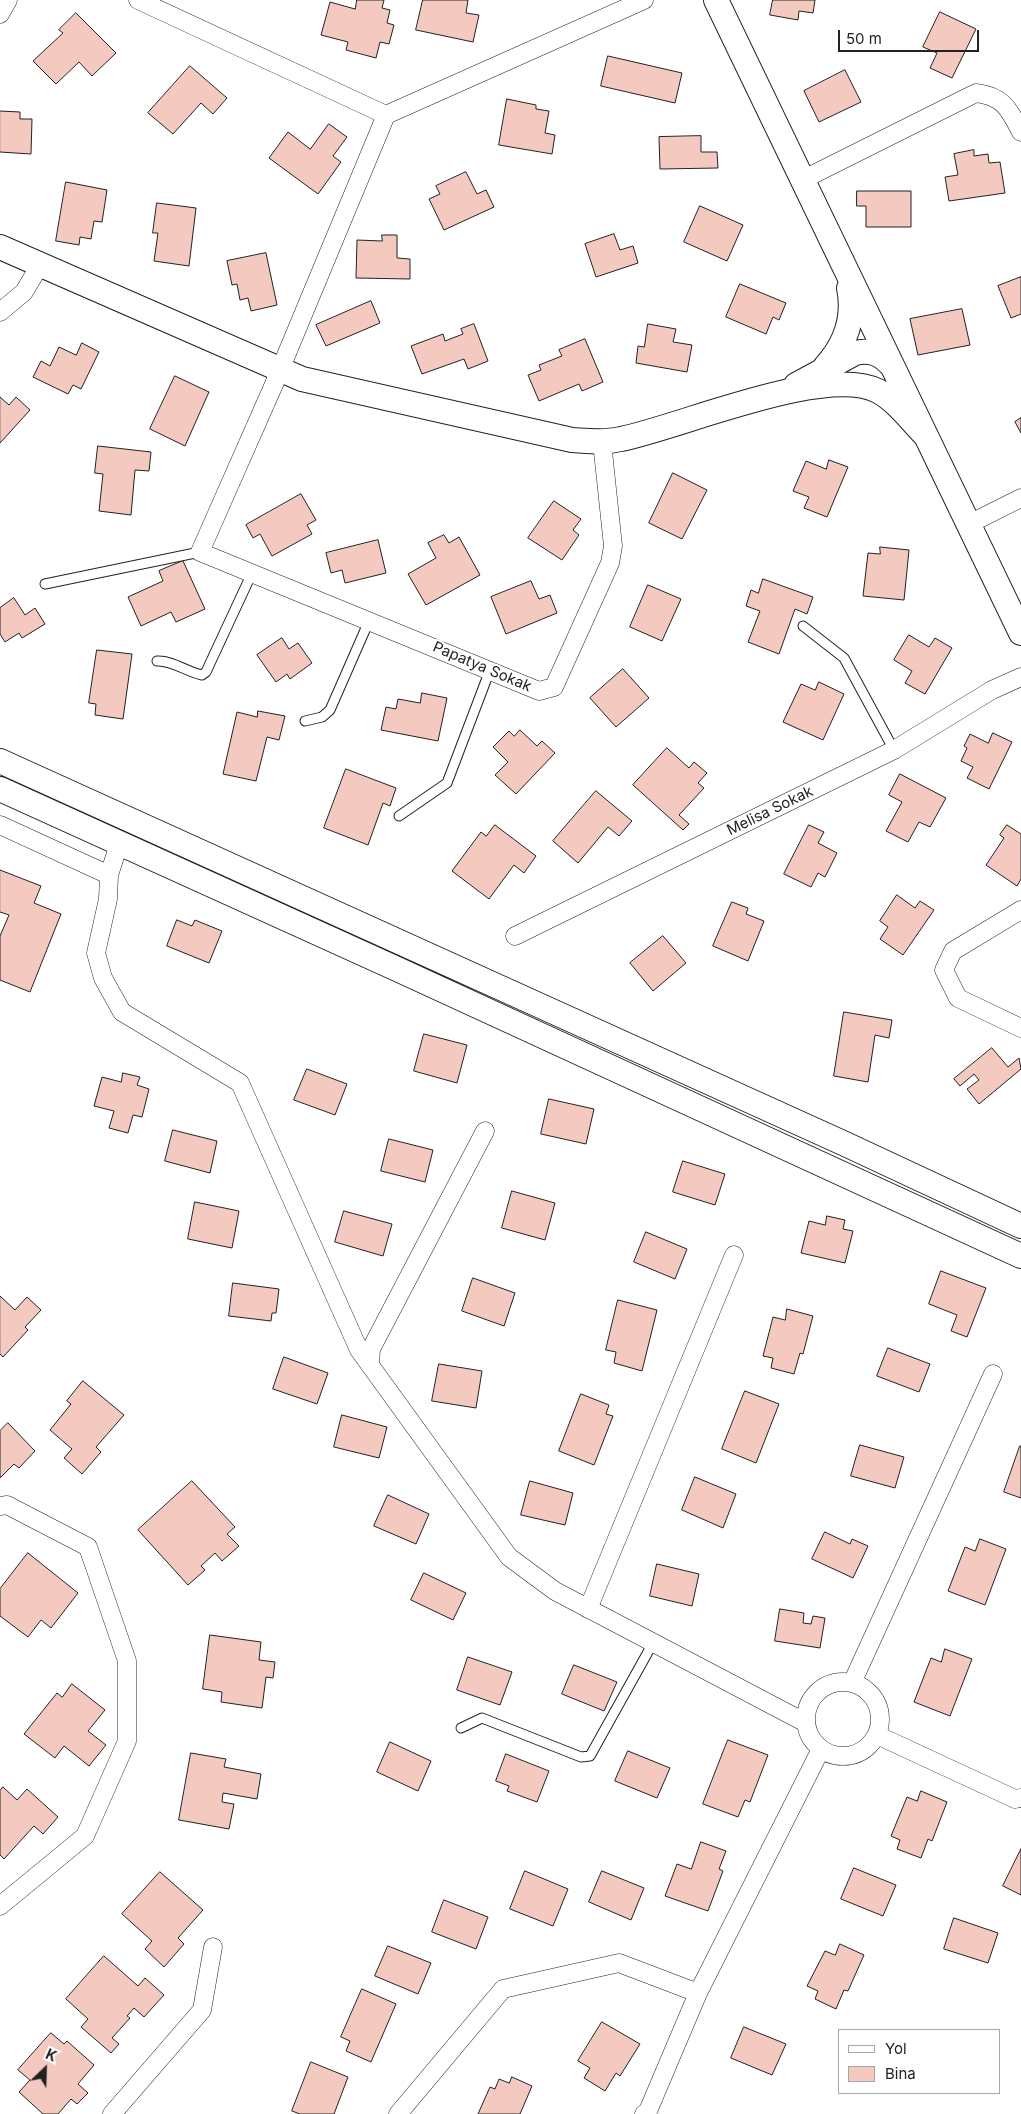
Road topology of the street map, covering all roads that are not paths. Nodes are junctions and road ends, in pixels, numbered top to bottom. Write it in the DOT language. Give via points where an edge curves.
graph roads {
  1 [pos="8,0"];
  2 [pos="138,0"];
  3 [pos="644,0"];
  4 [pos="716,0"];
  5 [pos="0,14"];
  6 [pos="386,115"];
  7 [pos="1021,132"];
  8 [pos="802,180"];
  9 [pos="0,247"];
  10 [pos="40,265"];
  11 [pos="846,271"];
  12 [pos="0,312"];
  13 [pos="891,365"];
  14 [pos="280,370"];
  15 [pos="820,371"];
  16 [pos="774,395"];
  17 [pos="926,435"];
  18 [pos="602,442"];
  19 [pos="1021,498"];
  20 [pos="969,524"];
  21 [pos="200,552"];
  22 [pos="252,573"];
  23 [pos="45,584"];
  24 [pos="369,621"];
  25 [pos="803,626"];
  26 [pos="1021,633"];
  27 [pos="157,661"];
  28 [pos="490,670"];
  29 [pos="1021,678"];
  30 [pos="304,721"];
  31 [pos="894,750"];
  32 [pos="0,761"];
  33 [pos="0,789"];
  34 [pos="399,816"];
  35 [pos="0,825"];
  36 [pos="119,844"];
  37 [pos="110,875"];
  38 [pos="1021,910"];
  39 [pos="515,936"];
  40 [pos="1021,1028"];
  41 [pos="485,1131"];
  42 [pos="1021,1226"];
  43 [pos="734,1255"];
  44 [pos="1021,1256"];
  45 [pos="370,1364"];
  46 [pos="993,1374"];
  47 [pos="0,1506"];
  48 [pos="588,1609"];
  49 [pos="653,1643"];
  50 [pos="852,1683"];
  51 [pos="806,1723"];
  52 [pos="461,1728"];
  53 [pos="876,1735"];
  54 [pos="821,1749"];
  55 [pos="1021,1798"];
  56 [pos="0,1906"];
  57 [pos="213,1947"];
  58 [pos="698,1992"];
  59 [pos="112,2114"];
  60 [pos="398,2114"];
  61 [pos="644,2114"];
  1 -- 5 [label="street"];
  2 -- 6 [label="street"];
  3 -- 6 [label="street"];
  4 -- 8 [label="main road"];
  6 -- 14 [label="street"];
  7 -- 8 [label="street" via="1001,101 990,94 976,93"];
  8 -- 11 [label="main road"];
  9 -- 10 [label="main road"];
  10 -- 12 [label="street" via="24,292"];
  10 -- 14 [label="main road"];
  11 -- 13 [label="main road"];
  11 -- 15 [label="main road" via="851,299 849,329 833,358"];
  13 -- 15 [label="main road" via="883,356 864,351"];
  13 -- 17 [label="main road"];
  14 -- 18 [label="main road" via="302,379 572,440"];
  14 -- 21 [label="street"];
  15 -- 16 [label="main road"];
  16 -- 17 [label="main road" via="821,386 862,387 878,391"];
  16 -- 18 [label="main road" via="621,440"];
  17 -- 20 [label="main road"];
  18 -- 28 [label="street, Papatya Sokak" via="613,546 610,563 554,686 539,691"];
  19 -- 20 [label="street"];
  20 -- 26 [label="main road"];
  21 -- 22 [label="street, Papatya Sokak"];
  21 -- 23 [label="lane"];
  22 -- 24 [label="street, Papatya Sokak"];
  22 -- 27 [label="lane" via="206,672 195,674"];
  24 -- 28 [label="street, Papatya Sokak"];
  24 -- 30 [label="lane" via="330,710 322,717"];
  25 -- 31 [label="lane" via="844,658"];
  28 -- 34 [label="lane" via="447,783"];
  29 -- 31 [label="street, Melisa Sokak" via="992,690"];
  31 -- 39 [label="street, Melisa Sokak"];
  32 -- 42 [label="main road"];
  33 -- 36 [label="main road"];
  35 -- 37 [label="street"];
  36 -- 37 [label="street"];
  36 -- 44 [label="main road"];
  37 -- 45 [label="street" via="96,953 103,978 122,1012 240,1083 360,1350"];
  38 -- 40 [label="street" via="953,951 944,970 958,998"];
  41 -- 45 [label="street" via="371,1349"];
  43 -- 48 [label="street"];
  45 -- 48 [label="street" via="509,1557 555,1591"];
  46 -- 50 [label="street"];
  47 -- 56 [label="street" via="7,1505 88,1547 127,1661 127,1741 85,1836"];
  48 -- 49 [label="street"];
  49 -- 51 [label="street"];
  49 -- 52 [label="lane" via="590,1756 580,1757 482,1718"];
  50 -- 51 [label="street" via="826,1686 812,1698"];
  50 -- 53 [label="street" via="874,1698 880,1723"];
  51 -- 54 [label="street" via="809,1735"];
  53 -- 54 [label="street" via="869,1746 858,1753 833,1755"];
  53 -- 55 [label="street" via="1015,1799"];
  54 -- 58 [label="street"];
  57 -- 59 [label="street" via="202,2010"];
  58 -- 60 [label="street" via="619,1963 503,1989"];
  58 -- 61 [label="street"];
}
